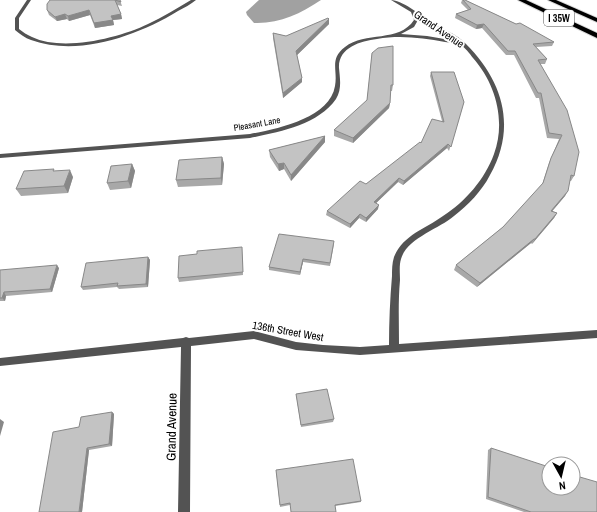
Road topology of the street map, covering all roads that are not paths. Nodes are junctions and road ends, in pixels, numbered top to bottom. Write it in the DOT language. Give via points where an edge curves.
graph roads {
  1 [pos="29,0"];
  2 [pos="194,0"];
  3 [pos="393,0"];
  4 [pos="520,0"];
  5 [pos="551,0"];
  6 [pos="412,11"];
  7 [pos="597,20"];
  8 [pos="396,35"];
  9 [pos="597,36"];
  10 [pos="464,44"];
  11 [pos="0,156"];
  12 [pos="597,334"];
  13 [pos="186,341"];
  14 [pos="394,349"];
  15 [pos="0,362"];
  16 [pos="184,512"];
  1 -- 2 [label="street" via="17,18 17,29 31,39 70,44 116,38 144,28"];
  3 -- 6 [label="street, Grand Avenue"];
  4 -- 9 [label="highway, I 35W"];
  5 -- 7 [label="highway, I 35W"];
  6 -- 8 [label="street" via="416,20 412,26"];
  6 -- 10 [label="street, Grand Avenue"];
  8 -- 10 [label="street, Pleasant Lane"];
  8 -- 11 [label="street, Pleasant Lane" via="355,42 343,50 336,63 338,86 331,100 314,116 286,128 250,136"];
  10 -- 14 [label="street, Grand Avenue" via="485,67 497,89 503,117 500,147 492,165 474,192 452,214 410,240 400,253 394,303"];
  12 -- 14 [label="street, 136th Street West"];
  13 -- 14 [label="street, 136th Street West" via="254,335 296,346 323,349"];
  13 -- 15 [label="street, 136th Street West"];
  13 -- 16 [label="street, Grand Avenue"];
}
